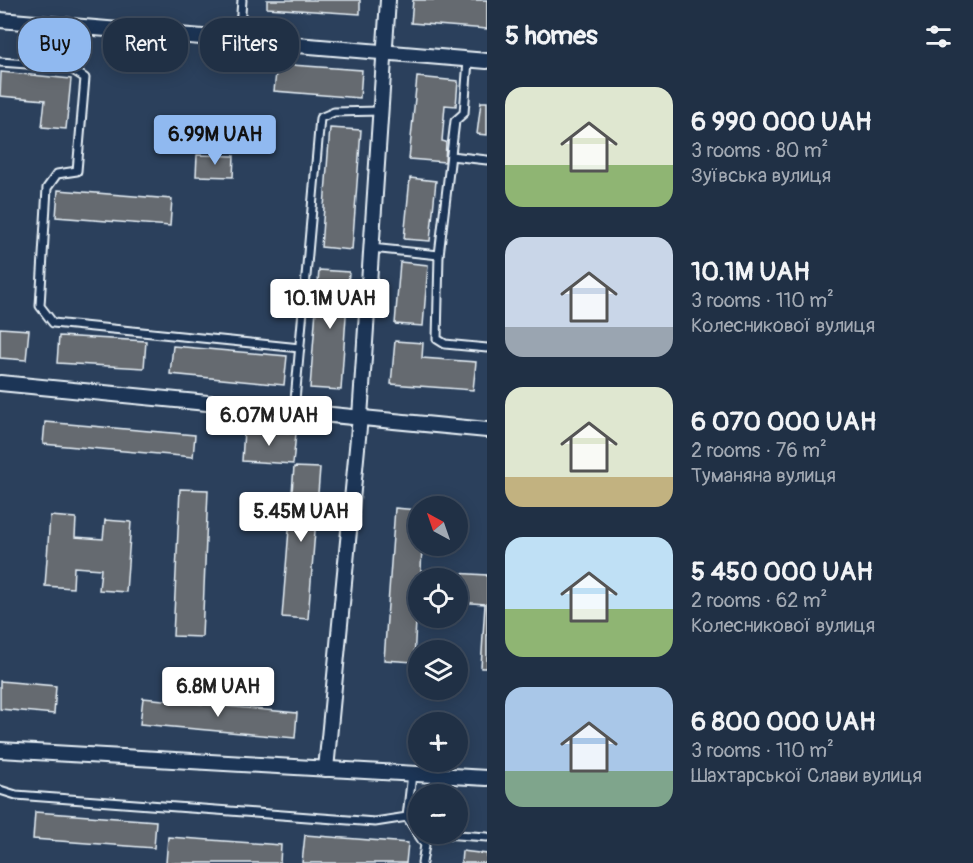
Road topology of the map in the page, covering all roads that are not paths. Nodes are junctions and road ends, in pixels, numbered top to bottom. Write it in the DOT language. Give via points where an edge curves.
graph roads {
  1 [pos="242,0"];
  2 [pos="388,0"];
  3 [pos="240,18"];
  4 [pos="0,20"];
  5 [pos="200,37"];
  6 [pos="299,45"];
  7 [pos="384,53"];
  8 [pos="468,60"];
  9 [pos="487,61"];
  10 [pos="0,62"];
  11 [pos="380,111"];
  12 [pos="451,156"];
  13 [pos="487,160"];
  14 [pos="371,248"];
  15 [pos="439,255"];
  16 [pos="300,348"];
  17 [pos="487,348"];
  18 [pos="0,383"];
  19 [pos="294,412"];
  20 [pos="360,417"];
  21 [pos="487,430"];
  22 [pos="0,750"];
  23 [pos="326,769"];
  24 [pos="412,774"];
  25 [pos="487,778"];
  26 [pos="0,790"];
  27 [pos="406,817"];
  28 [pos="408,820"];
  29 [pos="468,836"];
  30 [pos="487,837"];
  31 [pos="424,844"];
  32 [pos="422,863"];
  1 -- 3 [label="lane"];
  2 -- 7 [label="street"];
  4 -- 5 [label="street"];
  6 -- 7 [label="street"];
  7 -- 8 [label="street"];
  7 -- 11 [label="street"];
  8 -- 9 [label="street"];
  8 -- 12 [label="lane" via="464,113 455,121"];
  10 -- 16 [label="lane" via="68,68 85,78 77,171 57,174 47,188 39,306 53,323"];
  11 -- 14 [label="street"];
  11 -- 16 [label="lane" via="334,111 320,118"];
  12 -- 13 [label="lane"];
  12 -- 15 [label="lane"];
  14 -- 15 [label="lane"];
  14 -- 20 [label="street"];
  15 -- 17 [label="lane" via="437,339 445,344"];
  16 -- 19 [label="lane"];
  18 -- 19 [label="street"];
  19 -- 20 [label="street"];
  20 -- 21 [label="street"];
  20 -- 23 [label="street"];
  22 -- 23 [label="street"];
  23 -- 24 [label="street"];
  24 -- 25 [label="street"];
  24 -- 27 [label="lane"];
  26 -- 27 [label="lane" via="16,795 375,822"];
  27 -- 28 [label="lane"];
  29 -- 30 [label="lane"];
  31 -- 32 [label="lane"];
}
